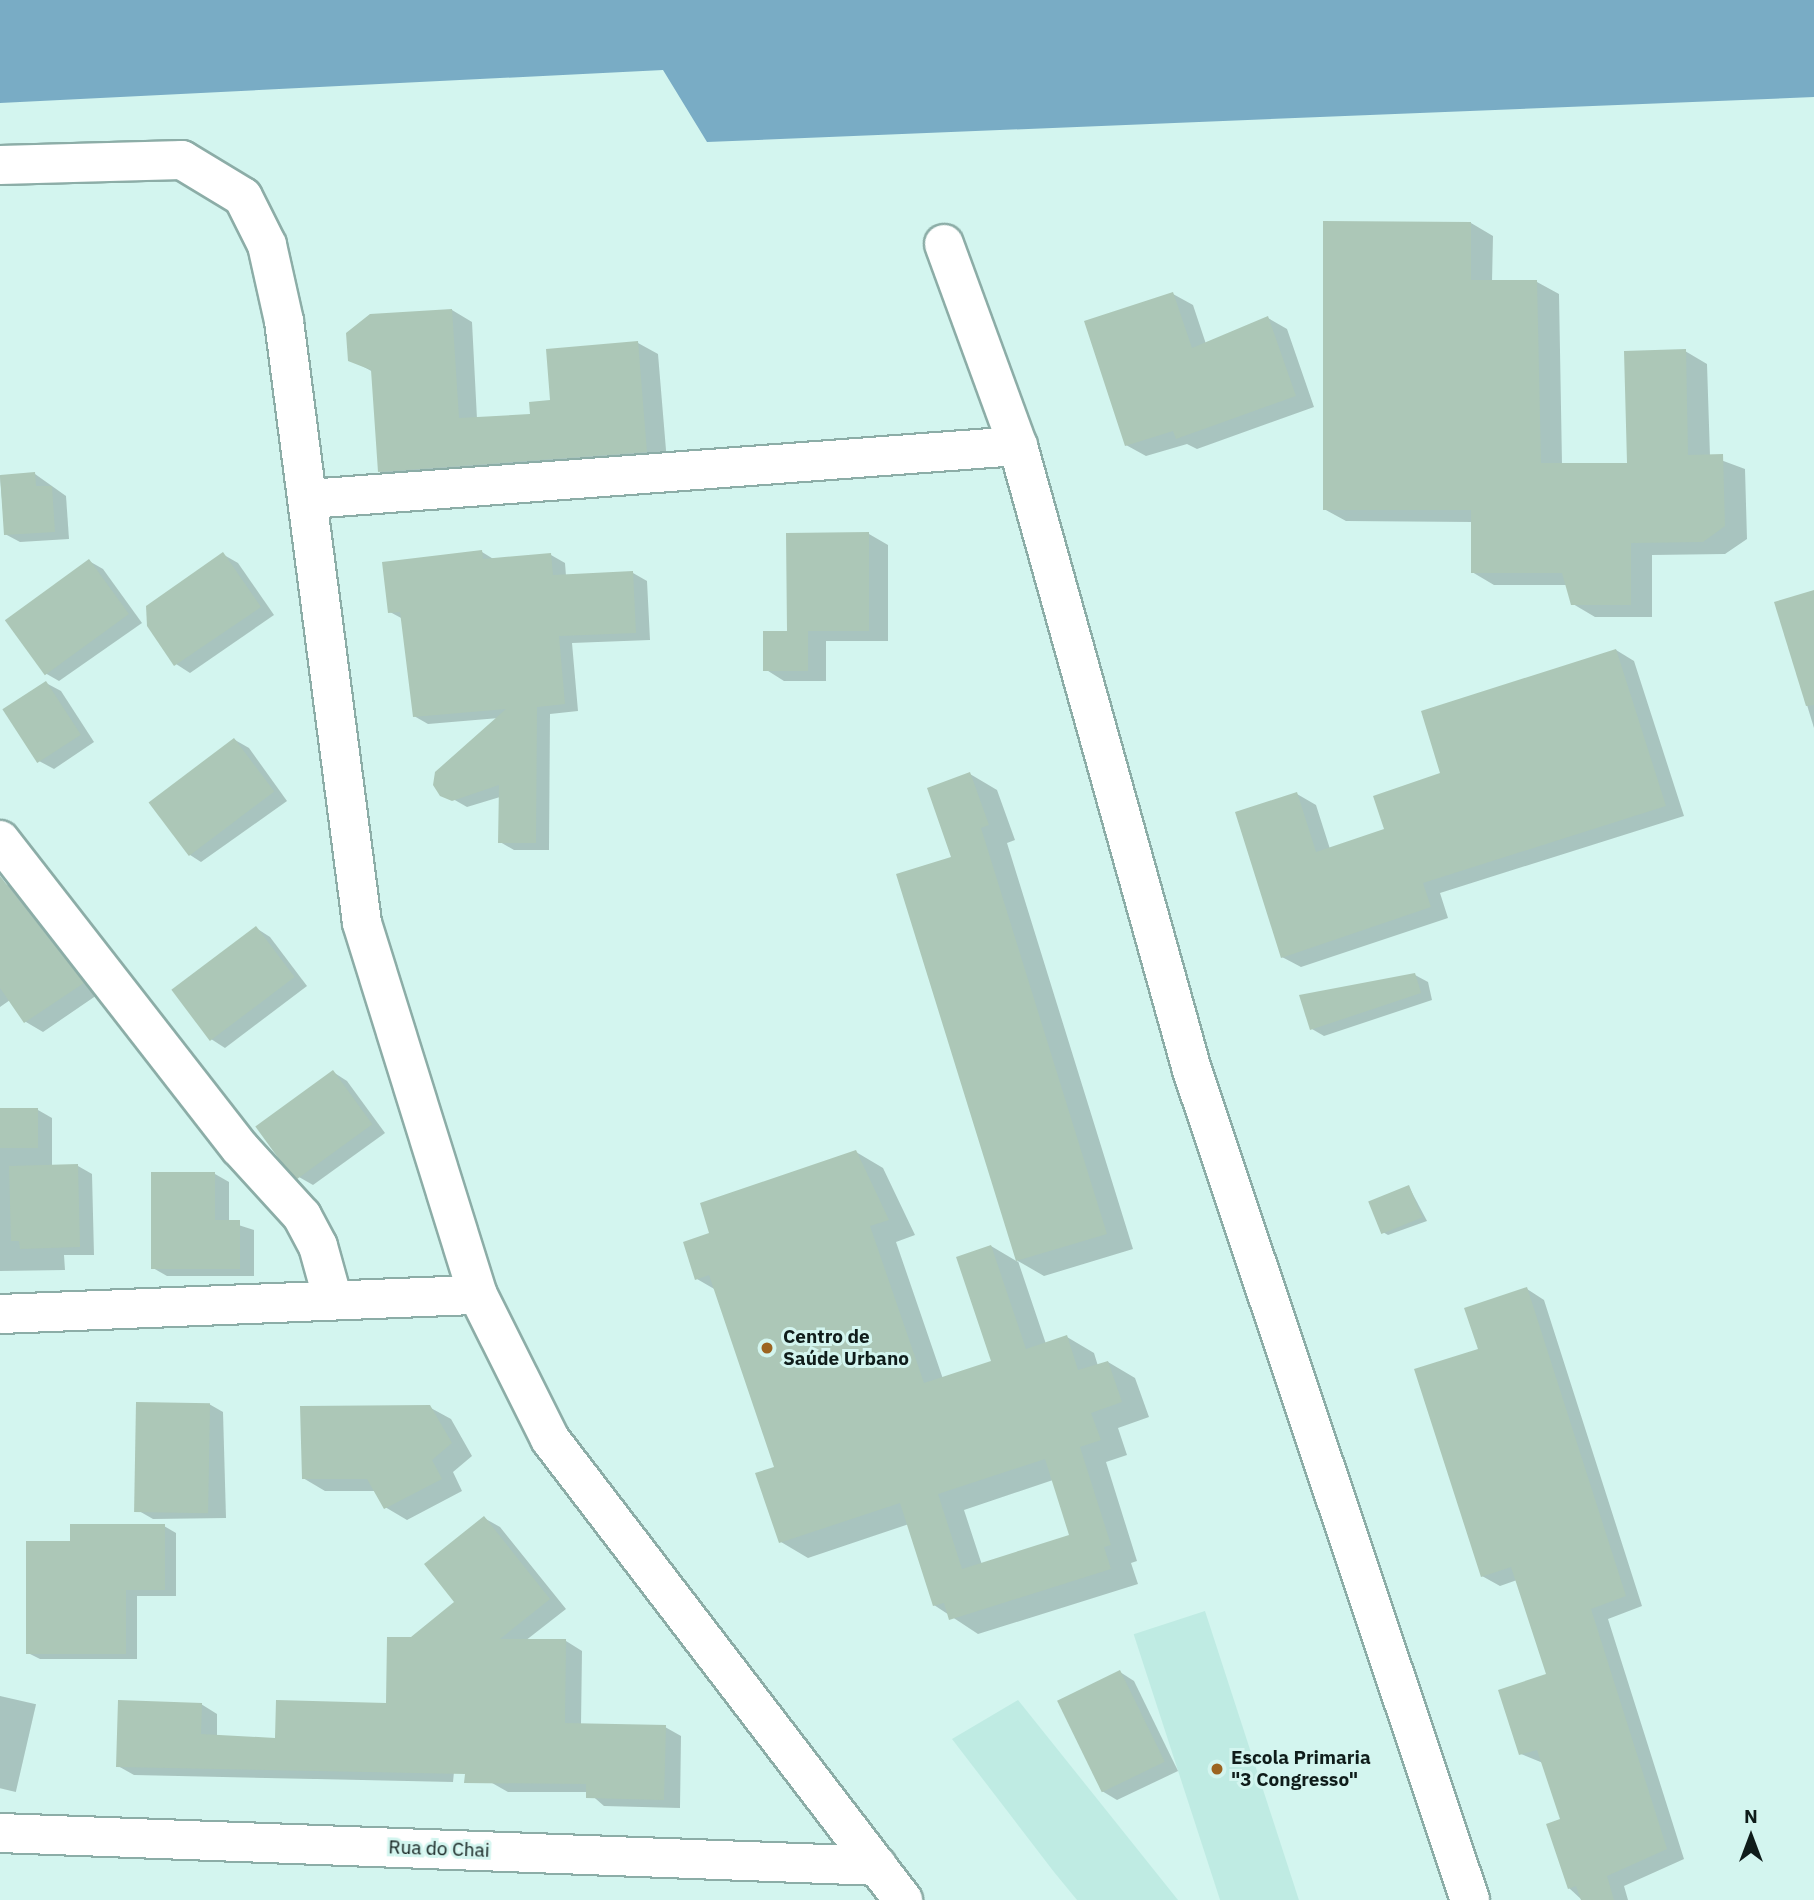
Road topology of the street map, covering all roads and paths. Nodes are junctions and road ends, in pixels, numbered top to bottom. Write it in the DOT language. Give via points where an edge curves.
graph roads {
  1 [pos="0,165"];
  2 [pos="944,244"];
  3 [pos="1018,446"];
  4 [pos="309,499"];
  5 [pos="0,840"];
  6 [pos="478,1295"];
  7 [pos="333,1300"];
  8 [pos="0,1314"];
  9 [pos="0,1833"];
  10 [pos="877,1866"];
  11 [pos="903,1900"];
  12 [pos="1470,1900"];
  1 -- 4 [label="street" via="182,160 243,197 267,245 284,321"];
  2 -- 3 [label="street"];
  3 -- 4 [label="street"];
  3 -- 12 [label="street" via="1192,1070"];
  4 -- 6 [label="street" via="362,923"];
  5 -- 7 [label="street" via="240,1148 302,1216 318,1246"];
  6 -- 7 [label="street"];
  6 -- 10 [label="street" via="550,1438"];
  7 -- 8 [label="street"];
  9 -- 10 [label="street, Rua do Chai"];
  10 -- 11 [label="street"];
}
